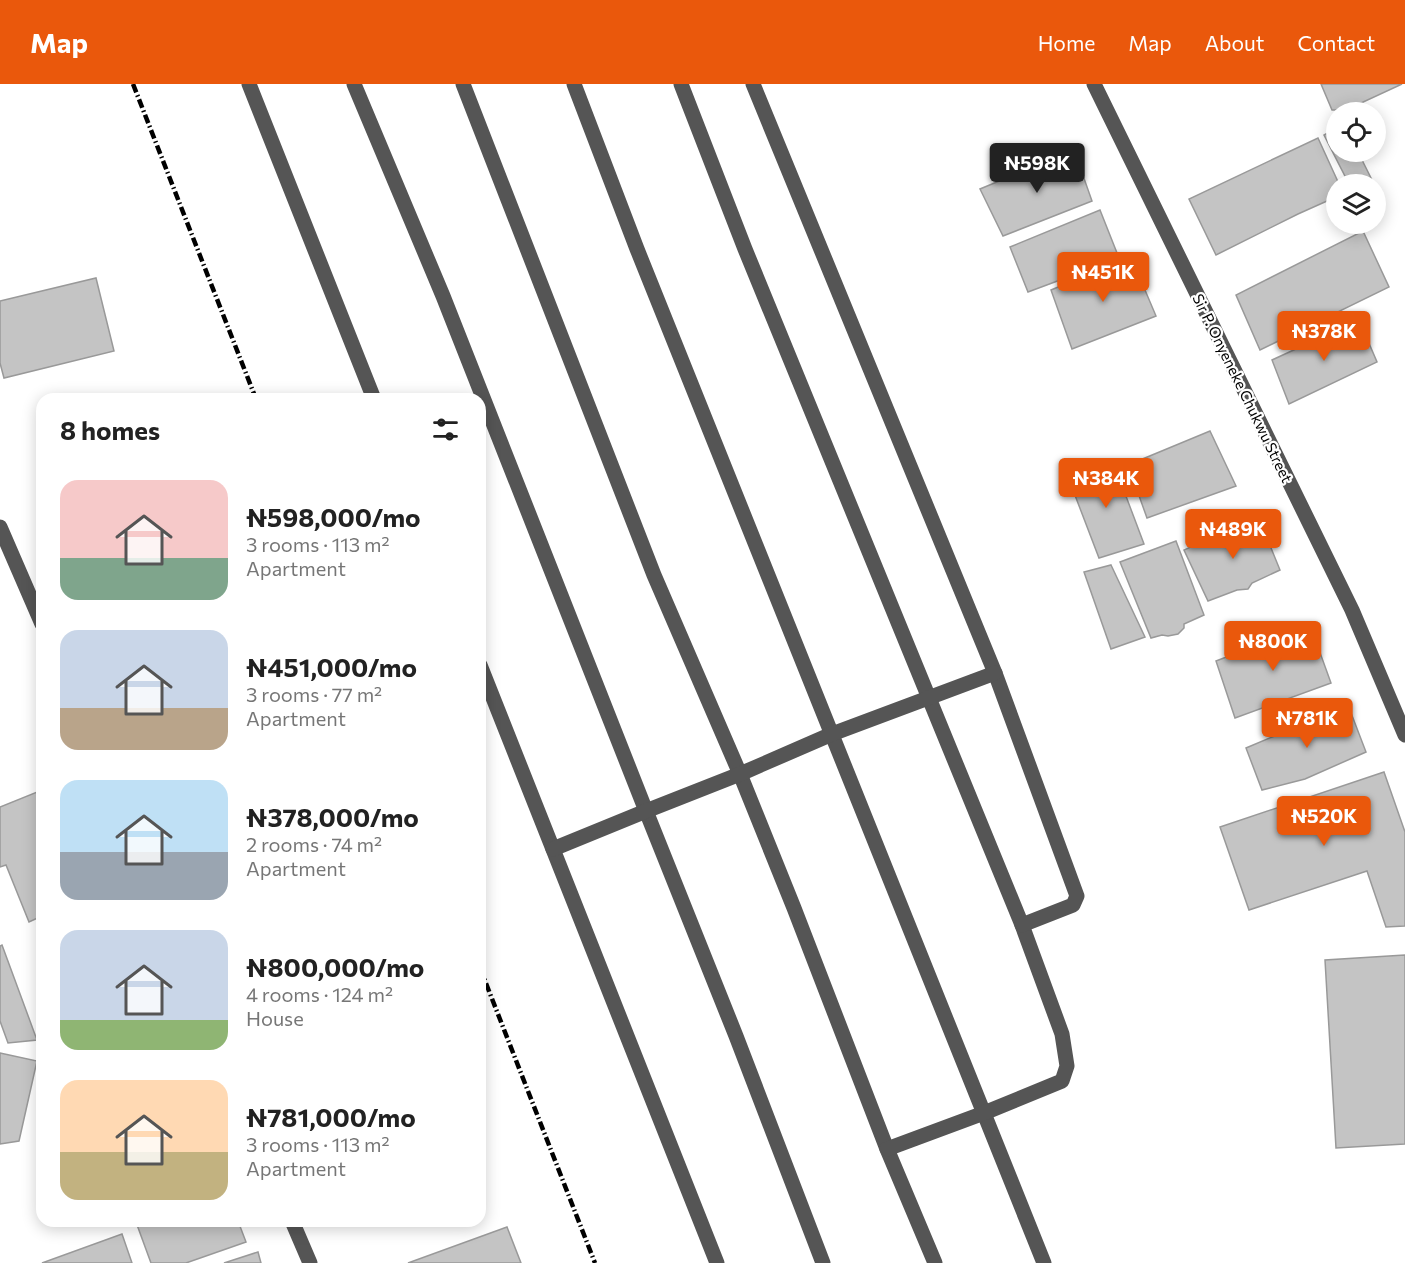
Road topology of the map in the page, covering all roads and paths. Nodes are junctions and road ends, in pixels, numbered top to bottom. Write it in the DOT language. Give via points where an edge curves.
graph roads {
  1 [pos="249,84"];
  2 [pos="354,84"];
  3 [pos="463,84"];
  4 [pos="574,84"];
  5 [pos="681,84"];
  6 [pos="753,84"];
  7 [pos="1094,84"];
  8 [pos="372,393"];
  9 [pos="481,393"];
  10 [pos="486,405"];
  11 [pos="0,526"];
  12 [pos="36,610"];
  13 [pos="994,673"];
  14 [pos="486,680"];
  15 [pos="929,698"];
  16 [pos="1404,727"];
  17 [pos="832,734"];
  18 [pos="740,774"];
  19 [pos="646,811"];
  20 [pos="553,849"];
  21 [pos="1022,925"];
  22 [pos="984,1113"];
  23 [pos="887,1149"];
  24 [pos="295,1227"];
  25 [pos="310,1263"];
  26 [pos="717,1263"];
  27 [pos="823,1263"];
  28 [pos="935,1263"];
  29 [pos="1044,1263"];
  1 -- 8 [label="street"];
  2 -- 9 [label="street"];
  3 -- 18 [label="street" via="654,575"];
  4 -- 17 [label="street"];
  5 -- 15 [label="street"];
  6 -- 13 [label="street"];
  7 -- 16 [label="street, Sir P. Onyeneke Chukwu Street" via="1352,610"];
  10 -- 19 [label="street"];
  11 -- 12 [label="street"];
  13 -- 15 [label="street"];
  13 -- 21 [label="street" via="1077,896 1073,905"];
  14 -- 20 [label="street"];
  15 -- 17 [label="street"];
  15 -- 21 [label="street"];
  17 -- 18 [label="street"];
  17 -- 22 [label="street"];
  18 -- 19 [label="street"];
  18 -- 23 [label="street"];
  19 -- 20 [label="street"];
  19 -- 27 [label="street"];
  20 -- 26 [label="street"];
  21 -- 22 [label="street" via="1062,1034 1068,1066 1062,1081"];
  22 -- 23 [label="street"];
  22 -- 29 [label="street"];
  23 -- 28 [label="street"];
  24 -- 25 [label="street"];
}
